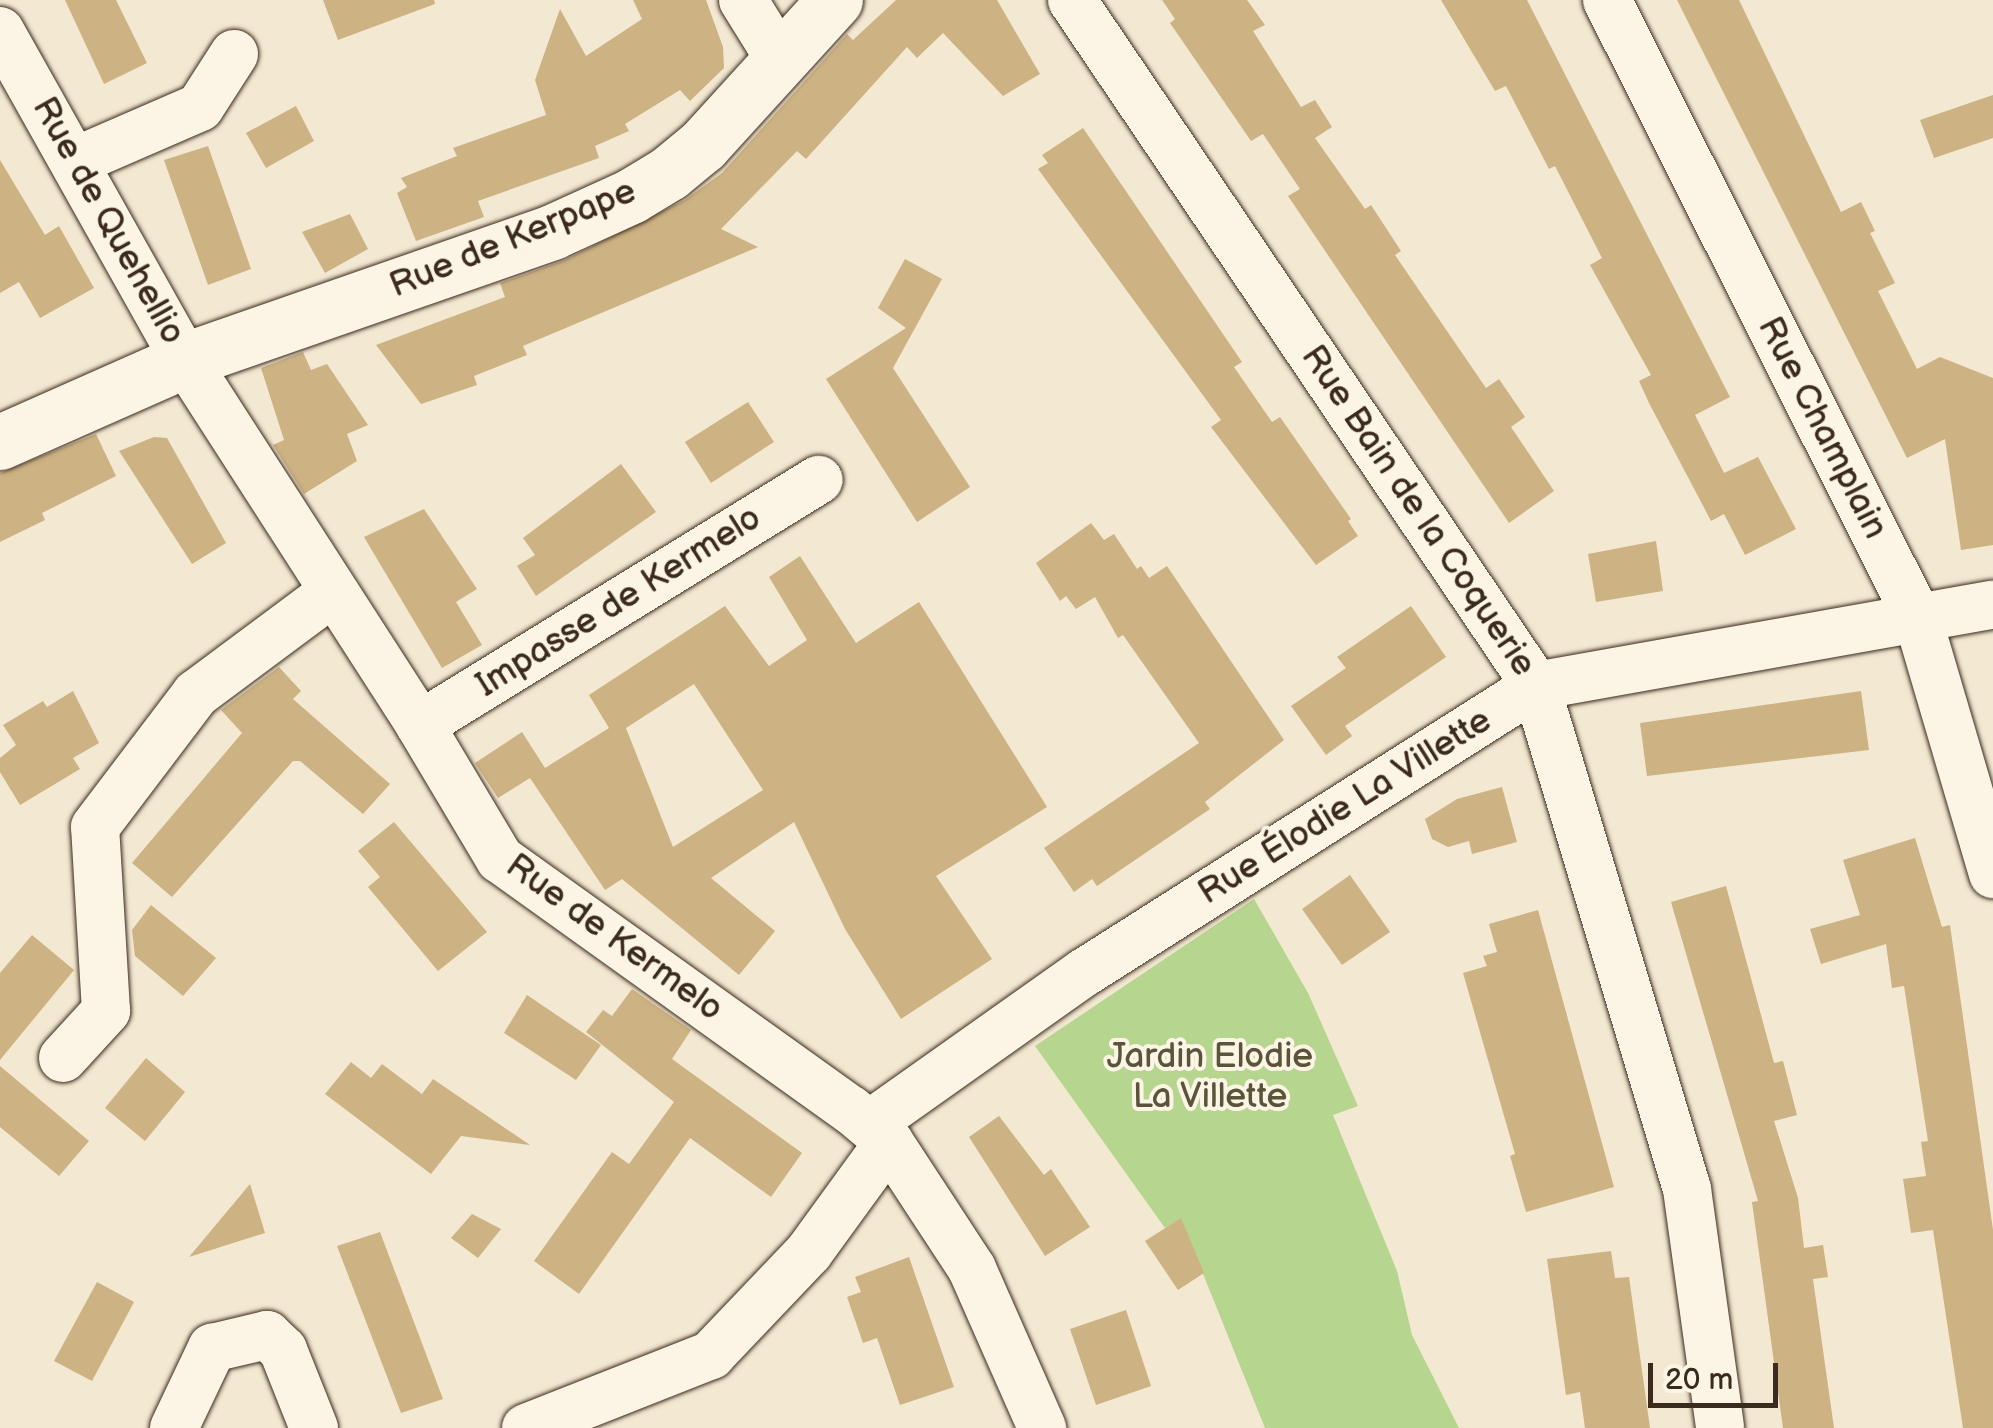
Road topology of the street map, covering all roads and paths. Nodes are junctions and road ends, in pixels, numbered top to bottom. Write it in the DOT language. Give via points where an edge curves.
graph roads {
  1 [pos="743,0"];
  2 [pos="835,0"];
  3 [pos="1072,0"];
  4 [pos="1607,0"];
  5 [pos="0,31"];
  6 [pos="234,54"];
  7 [pos="786,57"];
  8 [pos="76,161"];
  9 [pos="186,360"];
  10 [pos="0,442"];
  11 [pos="819,480"];
  12 [pos="333,592"];
  13 [pos="1993,605"];
  14 [pos="1918,619"];
  15 [pos="1536,686"];
  16 [pos="420,724"];
  17 [pos="1993,874"];
  18 [pos="62,1058"];
  19 [pos="880,1133"];
  20 [pos="553,1423"];
  21 [pos="174,1428"];
  22 [pos="314,1428"];
  23 [pos="1042,1428"];
  24 [pos="1720,1428"];
  1 -- 7 [label="street"];
  2 -- 7 [label="street, Rue de Kerpape"];
  3 -- 15 [label="street, Rue Bain de la Coquerie"];
  4 -- 14 [label="street, Rue Champlain"];
  5 -- 8 [label="street, Rue de Quehellio"];
  6 -- 8 [label="street" via="200,107"];
  7 -- 9 [label="street, Rue de Kerpape" via="703,144 630,196 552,232"];
  8 -- 9 [label="street, Rue de Quehellio"];
  9 -- 10 [label="street, Rue de Kerpape"];
  9 -- 12 [label="street, Rue de Kermelo"];
  11 -- 16 [label="street, Impasse de Kermelo"];
  12 -- 16 [label="street, Rue de Kermelo"];
  12 -- 18 [label="street" via="196,694 95,827 106,1011"];
  13 -- 14 [label="street, Rue Élodie La Villette"];
  14 -- 15 [label="street, Rue Élodie La Villette"];
  14 -- 17 [label="street, Rue Champlain"];
  15 -- 19 [label="street, Rue Élodie La Villette" via="1072,981"];
  15 -- 24 [label="street, Rue Bain de la Coquerie" via="1687,1189"];
  16 -- 19 [label="street, Rue de Kermelo" via="500,859"];
  19 -- 20 [label="street, Rue Élodie La Villette" via="809,1252 711,1355"];
  19 -- 23 [label="street, Rue de Kermelo" via="972,1269"];
  21 -- 22 [label="street" via="212,1348 267,1335 283,1350"];
}
